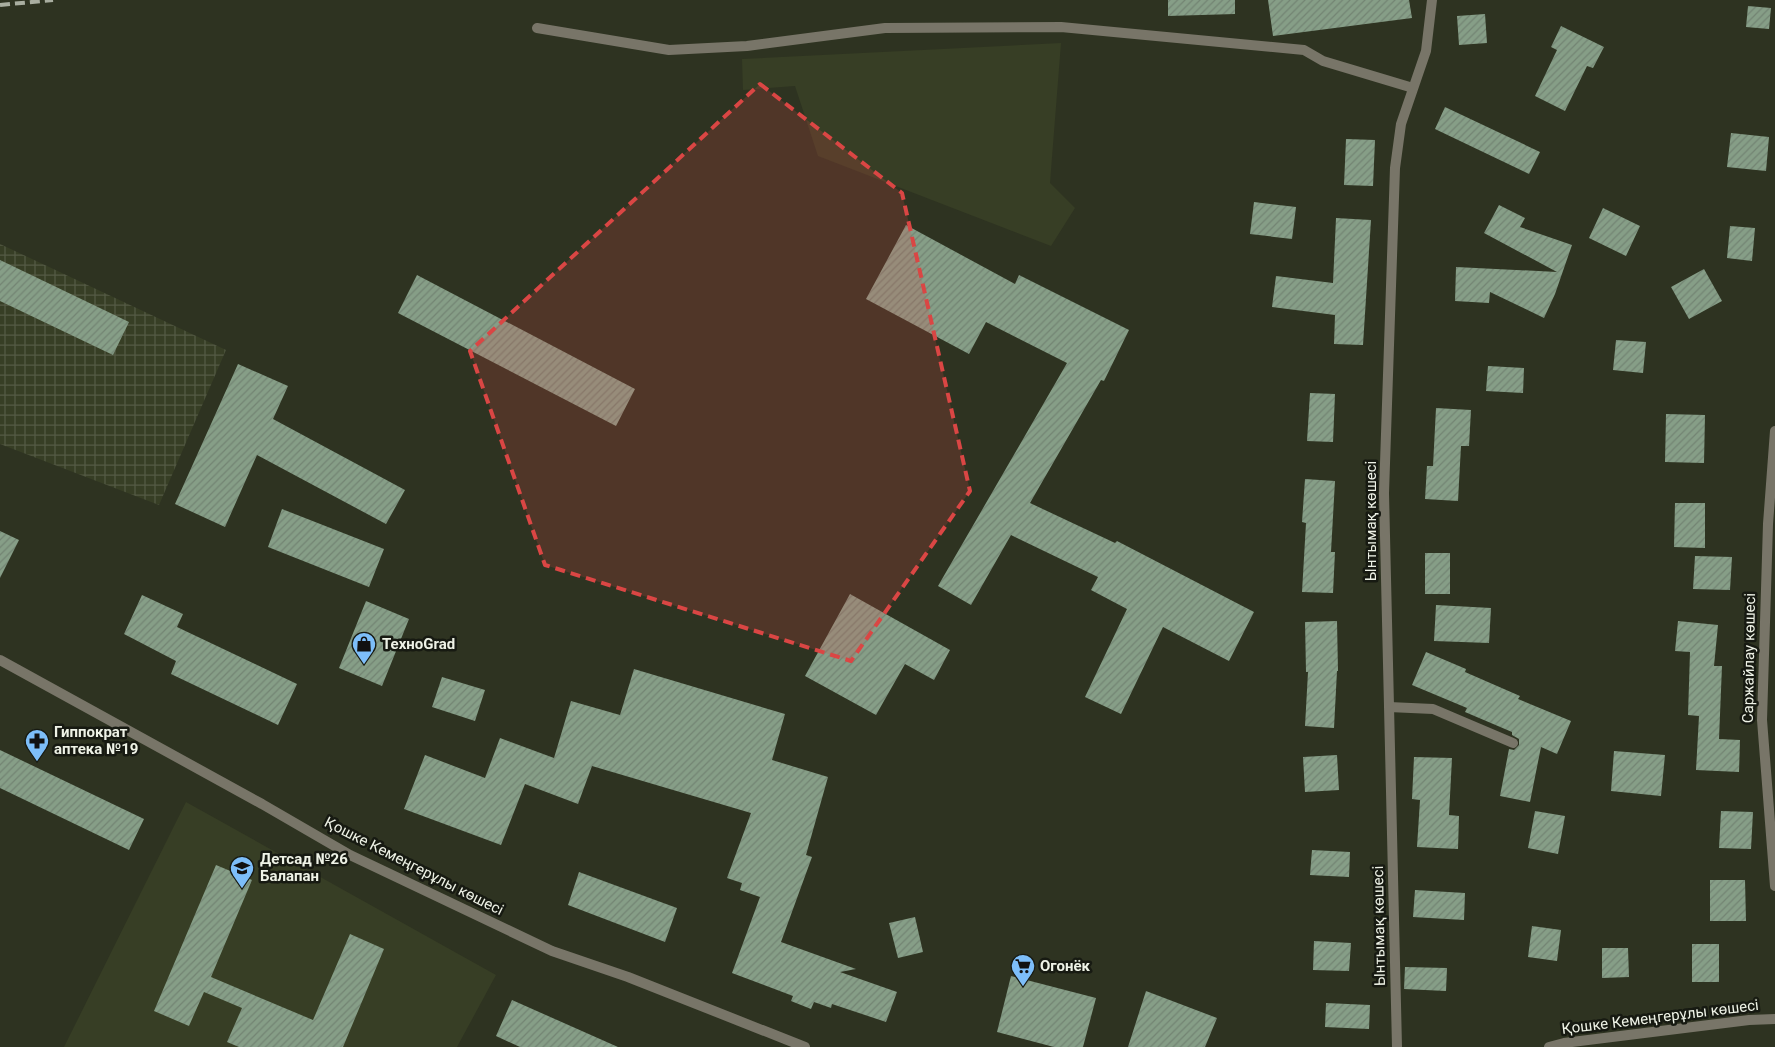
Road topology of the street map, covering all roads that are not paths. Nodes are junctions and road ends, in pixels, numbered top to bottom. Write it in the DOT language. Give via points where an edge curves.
graph roads {
  1 [pos="1432,0"];
  2 [pos="537,28"];
  3 [pos="1413,88"];
  4 [pos="1775,431"];
  5 [pos="1772,524"];
  6 [pos="0,660"];
  7 [pos="1389,707"];
  8 [pos="1513,743"];
  9 [pos="1775,886"];
  10 [pos="1775,1019"];
  11 [pos="805,1047"];
  12 [pos="1397,1047"];
  13 [pos="1549,1047"];
  1 -- 3 [label="street, Ынтымақ көшесі" via="1426,51"];
  2 -- 3 [label="street" via="669,50 747,46 886,28 1061,27 1304,50 1323,61"];
  3 -- 7 [label="street, Ынтымақ көшесі" via="1401,124 1395,168 1384,493"];
  4 -- 5 [label="street, Саржайлау көшесі"];
  5 -- 9 [label="street, Саржайлау көшесі" via="1762,720"];
  6 -- 11 [label="street, Қошке Кемеңгерұлы көшесі" via="350,855 552,951 628,977"];
  7 -- 8 [label="street" via="1433,709"];
  7 -- 12 [label="street, Ынтымақ көшесі"];
  10 -- 13 [label="street, Қошке Кемеңгерұлы көшесі" via="1564,1042"];
}
